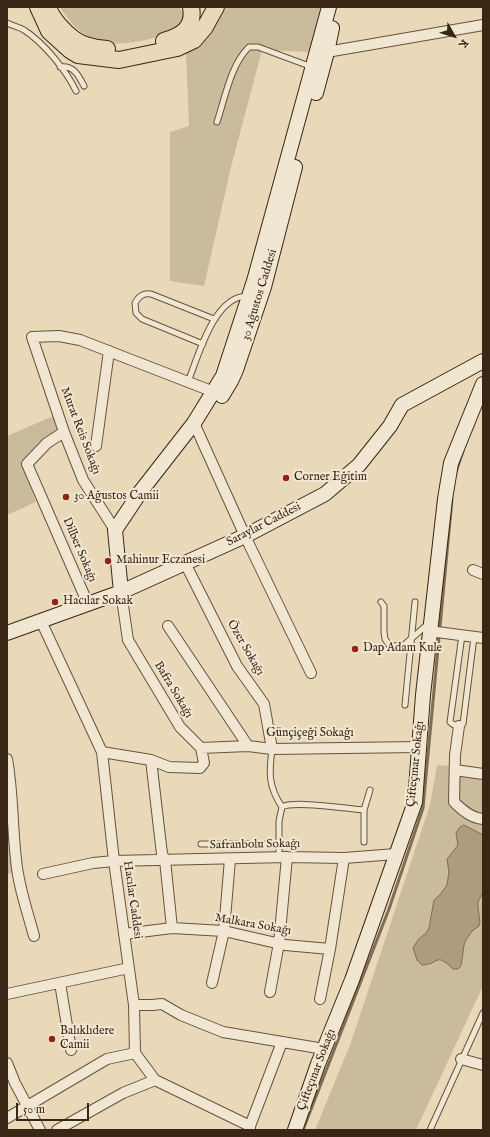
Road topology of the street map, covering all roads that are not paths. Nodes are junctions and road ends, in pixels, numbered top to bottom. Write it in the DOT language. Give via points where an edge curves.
graph roads {
  1 [pos="38,7"];
  2 [pos="48,7"];
  3 [pos="191,7"];
  4 [pos="216,7"];
  5 [pos="329,7"];
  6 [pos="336,7"];
  7 [pos="7,23"];
  8 [pos="483,25"];
  9 [pos="319,58"];
  10 [pos="60,67"];
  11 [pos="84,86"];
  12 [pos="76,91"];
  13 [pos="217,122"];
  14 [pos="294,152"];
  15 [pos="249,296"];
  16 [pos="214,319"];
  17 [pos="203,344"];
  18 [pos="110,351"];
  19 [pos="483,361"];
  20 [pos="188,382"];
  21 [pos="483,384"];
  22 [pos="214,392"];
  23 [pos="194,423"];
  24 [pos="64,432"];
  25 [pos="96,446"];
  26 [pos="115,530"];
  27 [pos="245,536"];
  28 [pos="185,563"];
  29 [pos="473,570"];
  30 [pos="483,574"];
  31 [pos="121,592"];
  32 [pos="381,602"];
  33 [pos="415,602"];
  34 [pos="88,604"];
  35 [pos="41,622"];
  36 [pos="168,626"];
  37 [pos="430,626"];
  38 [pos="7,633"];
  39 [pos="462,635"];
  40 [pos="479,637"];
  41 [pos="411,640"];
  42 [pos="311,673"];
  43 [pos="405,705"];
  44 [pos="459,726"];
  45 [pos="248,746"];
  46 [pos="418,747"];
  47 [pos="201,748"];
  48 [pos="272,749"];
  49 [pos="102,752"];
  50 [pos="7,758"];
  51 [pos="151,760"];
  52 [pos="455,770"];
  53 [pos="483,774"];
  54 [pos="370,790"];
  55 [pos="282,808"];
  56 [pos="364,810"];
  57 [pos="483,819"];
  58 [pos="364,842"];
  59 [pos="201,844"];
  60 [pos="278,844"];
  61 [pos="396,854"];
  62 [pos="283,857"];
  63 [pos="344,858"];
  64 [pos="230,859"];
  65 [pos="114,860"];
  66 [pos="165,860"];
  67 [pos="43,874"];
  68 [pos="172,928"];
  69 [pos="224,931"];
  70 [pos="124,934"];
  71 [pos="34,936"];
  72 [pos="279,943"];
  73 [pos="330,949"];
  74 [pos="129,968"];
  75 [pos="60,982"];
  76 [pos="212,983"];
  77 [pos="270,992"];
  78 [pos="7,994"];
  79 [pos="320,999"];
  80 [pos="134,1005"];
  81 [pos="483,1013"];
  82 [pos="282,1042"];
  83 [pos="324,1049"];
  84 [pos="71,1050"];
  85 [pos="135,1053"];
  86 [pos="462,1059"];
  87 [pos="7,1063"];
  88 [pos="483,1065"];
  89 [pos="155,1080"];
  90 [pos="27,1106"];
  91 [pos="7,1118"];
  92 [pos="250,1128"];
  93 [pos="40,1130"];
  94 [pos="57,1130"];
  95 [pos="294,1130"];
  96 [pos="430,1130"];
  1 -- 4 [label="main road" via="49,31 70,50 78,55 118,60 177,48 194,40"];
  2 -- 3 [label="main road" via="60,26 74,40 94,48 114,50 134,49 177,37 187,30 192,20"];
  5 -- 9 [label="street, 30 Ağustos Caddesi"];
  6 -- 9 [label="street, 30 Ağustos Caddesi"];
  7 -- 10 [label="lane" via="20,27 38,40"];
  8 -- 9 [label="street"];
  9 -- 13 [label="lane" via="249,47 235,67"];
  9 -- 14 [label="street, 30 Ağustos Caddesi"];
  9 -- 14 [label="street, 30 Ağustos Caddesi"];
  10 -- 11 [label="lane" via="72,69"];
  10 -- 12 [label="lane"];
  14 -- 15 [label="street, 30 Ağustos Caddesi"];
  14 -- 23 [label="street, 30 Ağustos Caddesi" via="264,287 236,370 223,394"];
  15 -- 16 [label="lane" via="240,296 232,300"];
  15 -- 22 [label="street, 30 Ağustos Caddesi" via="222,376"];
  16 -- 17 [label="lane"];
  16 -- 17 [label="lane" via="151,294 143,294 135,303 136,314 142,319"];
  17 -- 20 [label="lane"];
  18 -- 20 [label="street"];
  18 -- 24 [label="street, Murat Reis Sokağı" via="80,340 59,336 32,336"];
  18 -- 25 [label="street"];
  19 -- 27 [label="street, Saraylar Caddesi" via="402,405 390,426 359,465 325,494"];
  20 -- 22 [label="street"];
  21 -- 37 [label="street, Çifteçınar Sokağı" via="451,463"];
  22 -- 23 [label="street, 30 Ağustos Caddesi"];
  23 -- 26 [label="street, 30 Ağustos Caddesi"];
  23 -- 27 [label="street"];
  24 -- 26 [label="street, Murat Reis Sokağı" via="83,480"];
  24 -- 34 [label="street, Dilber Sokağı" via="47,443 27,464"];
  26 -- 31 [label="street"];
  27 -- 28 [label="street, Saraylar Caddesi"];
  27 -- 42 [label="street"];
  28 -- 31 [label="street, Saraylar Caddesi"];
  28 -- 48 [label="street, Özer Sokağı" via="237,666 264,704"];
  29 -- 30 [label="street"];
  31 -- 34 [label="street, Saraylar Caddesi"];
  31 -- 47 [label="street, Bafra Sokağı" via="128,640 180,727"];
  32 -- 41 [label="lane" via="384,606 384,632 387,643 395,646 404,645"];
  33 -- 41 [label="lane"];
  34 -- 35 [label="street, Saraylar Caddesi"];
  35 -- 38 [label="street, Saraylar Caddesi"];
  35 -- 49 [label="street, Hacılar Caddesi"];
  36 -- 45 [label="street"];
  37 -- 39 [label="street" via="451,634"];
  37 -- 41 [label="lane"];
  37 -- 46 [label="street, Çifteçınar Sokağı"];
  39 -- 40 [label="street"];
  39 -- 44 [label="lane" via="450,722"];
  40 -- 44 [label="lane" via="463,724"];
  41 -- 43 [label="lane"];
  44 -- 52 [label="street"];
  45 -- 47 [label="street, Günçiçeği Sokağı"];
  45 -- 48 [label="street, Günçiçeği Sokağı"];
  46 -- 48 [label="street, Günçiçeği Sokağı"];
  46 -- 61 [label="street, Çifteçınar Sokağı" via="415,802"];
  47 -- 51 [label="street" via="204,763 200,768 169,767"];
  48 -- 55 [label="lane" via="269,771 273,792"];
  49 -- 51 [label="street"];
  49 -- 65 [label="street, Hacılar Caddesi"];
  50 -- 71 [label="street" via="18,879"];
  51 -- 66 [label="street" via="162,854"];
  52 -- 53 [label="street"];
  52 -- 57 [label="street" via="454,802 464,812"];
  54 -- 56 [label="lane"];
  55 -- 56 [label="lane" via="301,804"];
  55 -- 60 [label="lane"];
  56 -- 58 [label="lane"];
  59 -- 60 [label="lane"];
  60 -- 62 [label="lane"];
  61 -- 63 [label="street, Safranbolu Sokağı"];
  61 -- 83 [label="street, Çifteçınar Sokağı" via="352,980"];
  62 -- 63 [label="street, Safranbolu Sokağı"];
  62 -- 64 [label="street, Safranbolu Sokağı"];
  62 -- 72 [label="street"];
  63 -- 73 [label="street"];
  64 -- 66 [label="street, Safranbolu Sokağı"];
  64 -- 69 [label="street"];
  65 -- 66 [label="street, Safranbolu Sokağı"];
  65 -- 67 [label="street, Safranbolu Sokağı"];
  65 -- 70 [label="street, Hacılar Caddesi"];
  66 -- 68 [label="street"];
  68 -- 69 [label="street, Malkara Sokağı"];
  68 -- 70 [label="street, Malkara Sokağı"];
  69 -- 72 [label="street, Malkara Sokağı"];
  69 -- 76 [label="street"];
  70 -- 74 [label="street, Hacılar Caddesi"];
  72 -- 73 [label="street, Malkara Sokağı"];
  72 -- 77 [label="street"];
  73 -- 79 [label="street"];
  74 -- 75 [label="street"];
  74 -- 80 [label="street, Hacılar Caddesi"];
  75 -- 78 [label="street"];
  75 -- 84 [label="street"];
  80 -- 82 [label="street" via="162,1004 181,1015 223,1032"];
  80 -- 85 [label="street, Hacılar Caddesi"];
  81 -- 86 [label="lane"];
  82 -- 83 [label="street"];
  82 -- 92 [label="street"];
  83 -- 95 [label="street, Çifteçınar Sokağı"];
  85 -- 89 [label="street"];
  85 -- 90 [label="street" via="107,1059"];
  86 -- 88 [label="street"];
  86 -- 96 [label="lane"];
  87 -- 90 [label="street"];
  89 -- 92 [label="street"];
  89 -- 94 [label="street" via="123,1093"];
  90 -- 91 [label="street"];
  90 -- 93 [label="street"];
}
